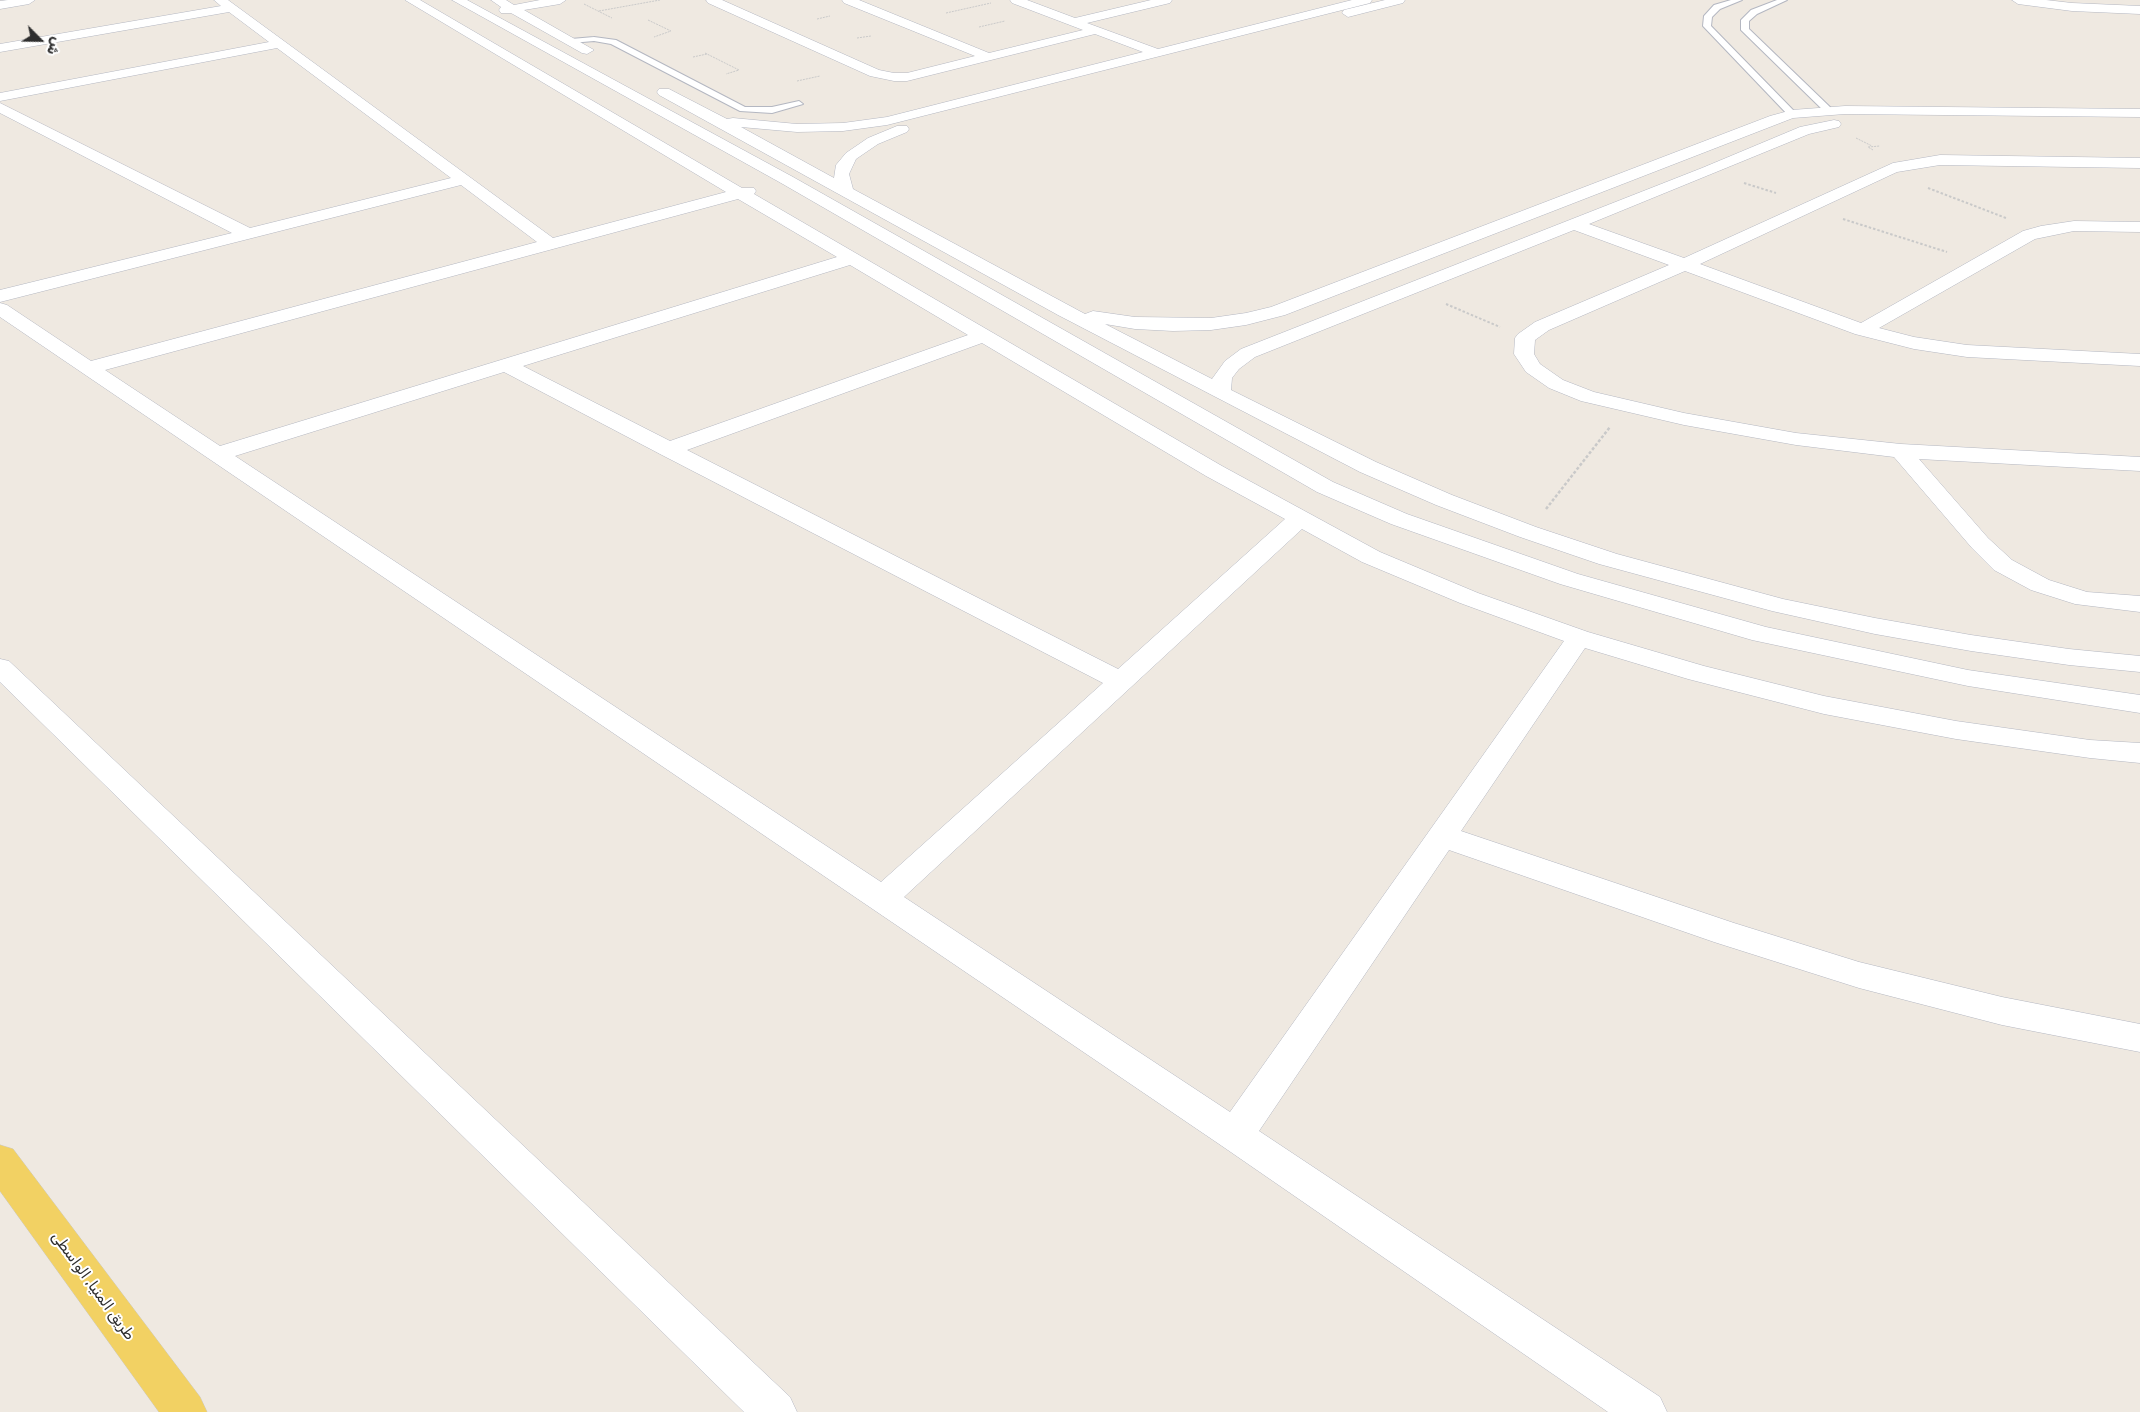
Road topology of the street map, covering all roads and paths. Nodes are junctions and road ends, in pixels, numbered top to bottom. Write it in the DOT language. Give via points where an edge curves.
graph roads {
  1 [pos="29,0"];
  2 [pos="411,0"];
  3 [pos="458,0"];
  4 [pos="560,0"];
  5 [pos="577,0"];
  6 [pos="660,0"];
  7 [pos="712,0"];
  8 [pos="848,0"];
  9 [pos="1016,0"];
  10 [pos="1166,0"];
  11 [pos="1366,0"];
  12 [pos="1398,0"];
  13 [pos="1738,0"];
  14 [pos="1783,0"];
  15 [pos="2018,0"];
  16 [pos="2063,0"];
  17 [pos="997,2"];
  18 [pos="225,4"];
  19 [pos="2140,4"];
  20 [pos="0,5"];
  21 [pos="497,8"];
  22 [pos="869,8"];
  23 [pos="2140,10"];
  24 [pos="1047,11"];
  25 [pos="599,12"];
  26 [pos="614,19"];
  27 [pos="1074,22"];
  28 [pos="907,24"];
  29 [pos="775,28"];
  30 [pos="1097,30"];
  31 [pos="936,36"];
  32 [pos="570,41"];
  33 [pos="280,44"];
  34 [pos="818,47"];
  35 [pos="0,48"];
  36 [pos="1158,53"];
  37 [pos="988,57"];
  38 [pos="0,97"];
  39 [pos="799,104"];
  40 [pos="0,107"];
  41 [pos="1828,110"];
  42 [pos="2140,113"];
  43 [pos="1792,114"];
  44 [pos="716,119"];
  45 [pos="2140,126"];
  46 [pos="2140,163"];
  47 [pos="1708,171"];
  48 [pos="1883,171"];
  49 [pos="463,180"];
  50 [pos="787,180"];
  51 [pos="846,192"];
  52 [pos="739,193"];
  53 [pos="1812,207"];
  54 [pos="1574,224"];
  55 [pos="2140,227"];
  56 [pos="2041,231"];
  57 [pos="248,234"];
  58 [pos="550,244"];
  59 [pos="850,259"];
  60 [pos="1981,263"];
  61 [pos="1684,265"];
  62 [pos="1411,288"];
  63 [pos="0,296"];
  64 [pos="0,309"];
  65 [pos="1066,311"];
  66 [pos="1862,330"];
  67 [pos="984,336"];
  68 [pos="1525,338"];
  69 [pos="2140,360"];
  70 [pos="505,365"];
  71 [pos="88,368"];
  72 [pos="1221,392"];
  73 [pos="1625,407"];
  74 [pos="668,449"];
  75 [pos="1901,451"];
  76 [pos="216,454"];
  77 [pos="2140,464"];
  78 [pos="1300,518"];
  79 [pos="1528,532"];
  80 [pos="2140,604"];
  81 [pos="1579,638"];
  82 [pos="2140,664"];
  83 [pos="0,666"];
  84 [pos="1121,681"];
  85 [pos="2140,704"];
  86 [pos="2140,753"];
  87 [pos="1442,836"];
  88 [pos="882,899"];
  89 [pos="2140,1038"];
  90 [pos="1235,1135"];
  91 [pos="0,1161"];
  92 [pos="186,1412"];
  93 [pos="775,1412"];
  94 [pos="1645,1412"];
  1 -- 20 [label="street"];
  2 -- 52 [label="street"];
  3 -- 21 [label="street"];
  4 -- 21 [label="street"];
  5 -- 25 [label="path"];
  6 -- 25 [label="path"];
  7 -- 29 [label="street"];
  8 -- 22 [label="street"];
  9 -- 24 [label="street"];
  10 -- 27 [label="street"];
  11 -- 36 [label="street"];
  12 -- 51 [label="street" via="889,134 861,148 844,165 841,174"];
  13 -- 43 [label="lane" via="1717,8 1708,16 1707,26"];
  14 -- 41 [label="lane" via="1754,12 1745,20 1745,30"];
  15 -- 23 [label="street" via="2072,7"];
  16 -- 19 [label="street"];
  17 -- 28 [label="path"];
  18 -- 33 [label="street"];
  18 -- 35 [label="street"];
  21 -- 32 [label="street"];
  21 -- 50 [label="street"];
  22 -- 28 [label="street"];
  22 -- 29 [label="path"];
  24 -- 27 [label="street"];
  24 -- 31 [label="path"];
  25 -- 26 [label="path"];
  27 -- 30 [label="street"];
  28 -- 31 [label="street"];
  28 -- 34 [label="path"];
  29 -- 34 [label="street"];
  30 -- 36 [label="street"];
  30 -- 37 [label="street"];
  31 -- 37 [label="street"];
  32 -- 39 [label="lane" via="594,39 612,42 743,109 772,110"];
  32 -- 44 [label="street"];
  33 -- 38 [label="street"];
  33 -- 49 [label="street"];
  34 -- 37 [label="street" via="882,76 894,77 907,77"];
  36 -- 44 [label="street" via="888,121 797,128 754,126"];
  40 -- 57 [label="street"];
  41 -- 42 [label="street"];
  41 -- 43 [label="street"];
  43 -- 65 [label="street" via="1278,311 1211,324 1173,325 1108,320"];
  44 -- 51 [label="street"];
  45 -- 47 [label="street" via="1844,123 1805,130"];
  46 -- 48 [label="street" via="1940,160 1905,164"];
  47 -- 53 [label="path"];
  47 -- 54 [label="street"];
  48 -- 53 [label="street"];
  48 -- 56 [label="path"];
  49 -- 57 [label="street"];
  49 -- 58 [label="street"];
  50 -- 52 [label="street"];
  50 -- 85 [label="street" via="1325,487 1408,522 1569,579 1761,634 1968,678"];
  51 -- 65 [label="street"];
  52 -- 58 [label="street"];
  52 -- 59 [label="street"];
  53 -- 60 [label="path"];
  53 -- 61 [label="street"];
  54 -- 61 [label="street"];
  54 -- 62 [label="street"];
  55 -- 56 [label="street" via="2074,226"];
  56 -- 60 [label="street"];
  57 -- 63 [label="street"];
  58 -- 71 [label="street"];
  59 -- 67 [label="street"];
  59 -- 70 [label="street"];
  60 -- 66 [label="street"];
  61 -- 66 [label="street"];
  61 -- 68 [label="street" via="1542,326"];
  62 -- 68 [label="path"];
  62 -- 72 [label="street" via="1248,353 1222,378"];
  64 -- 71 [label="street"];
  65 -- 72 [label="street"];
  66 -- 69 [label="street" via="1914,343 1968,351"];
  67 -- 74 [label="street"];
  67 -- 78 [label="street"];
  68 -- 73 [label="street" via="1524,354 1533,368 1556,384"];
  70 -- 74 [label="street"];
  70 -- 76 [label="street"];
  71 -- 76 [label="street"];
  72 -- 79 [label="street" via="1368,467"];
  73 -- 75 [label="street" via="1796,438"];
  73 -- 79 [label="path"];
  74 -- 84 [label="street"];
  75 -- 77 [label="street"];
  75 -- 80 [label="street" via="1980,543 2004,565 2040,585 2084,599"];
  76 -- 88 [label="street"];
  78 -- 81 [label="street" via="1380,560 1469,598"];
  78 -- 84 [label="street"];
  79 -- 82 [label="street" via="1692,583 1856,622 1971,643"];
  81 -- 86 [label="street" via="1697,673 1824,705 1956,730"];
  81 -- 87 [label="street"];
  83 -- 93 [label="street"];
  84 -- 88 [label="street"];
  87 -- 89 [label="street" via="1725,933 1860,975 2002,1011"];
  87 -- 90 [label="street"];
  88 -- 90 [label="street"];
  90 -- 94 [label="street"];
  91 -- 92 [label="main road, طريق المنيا, الواسطى"];
}
